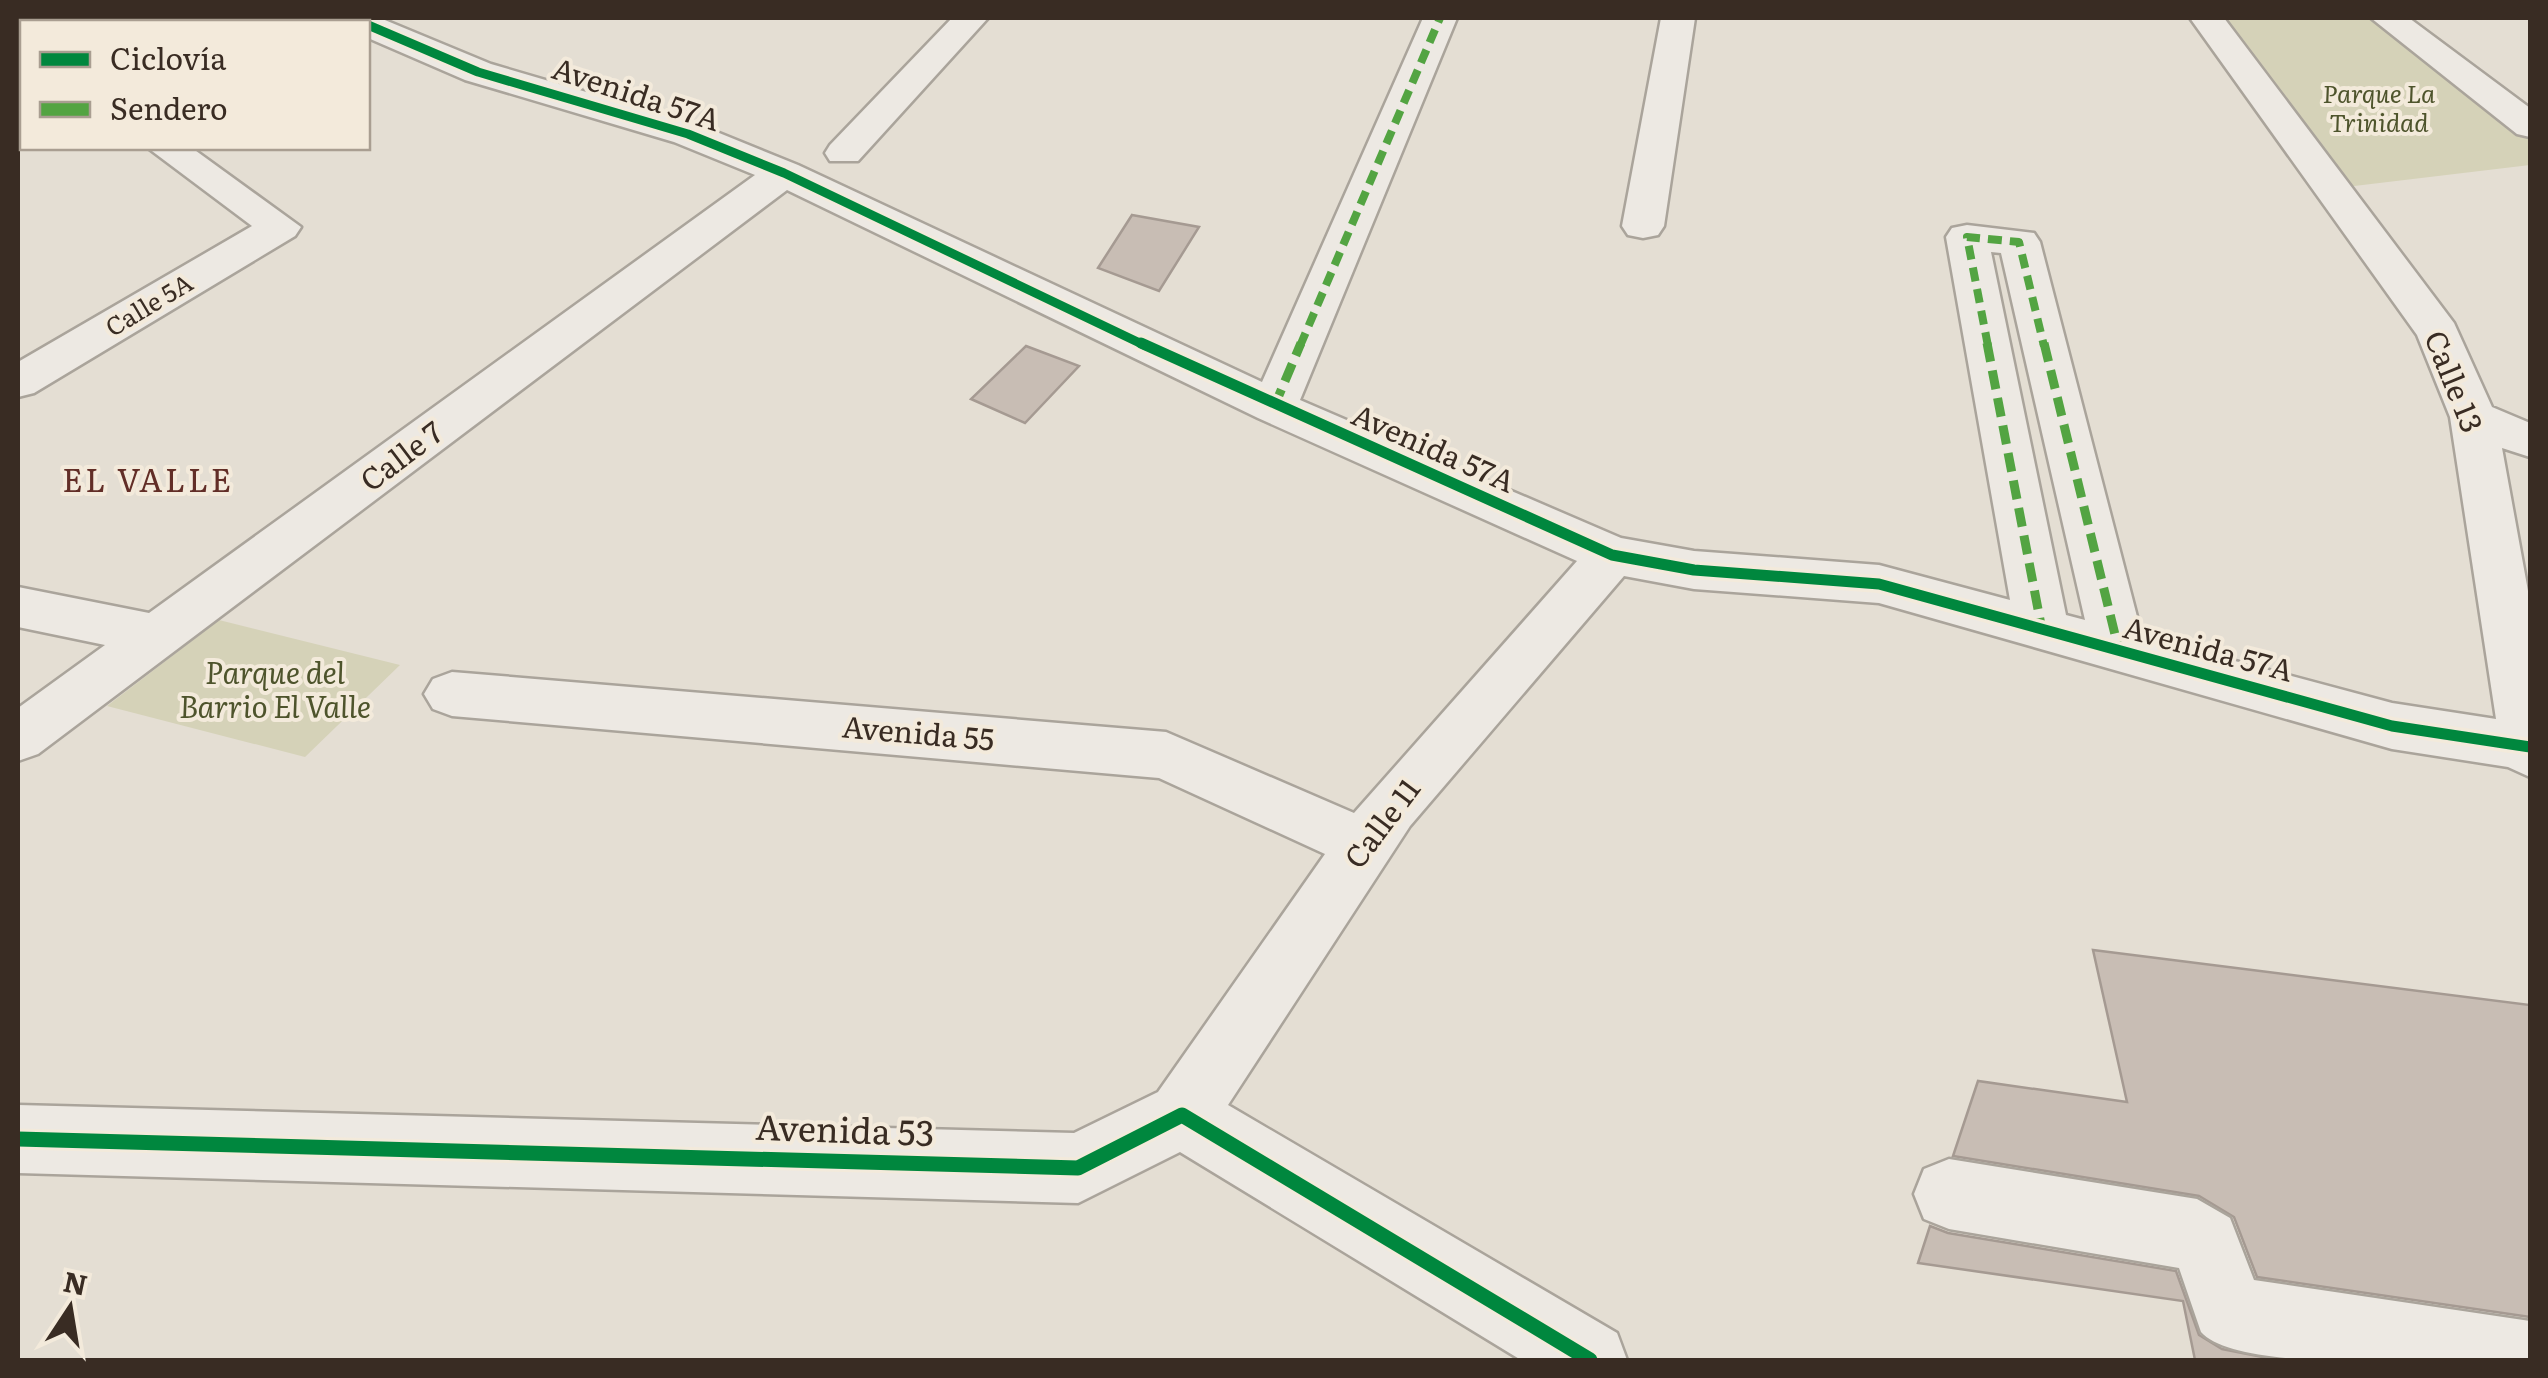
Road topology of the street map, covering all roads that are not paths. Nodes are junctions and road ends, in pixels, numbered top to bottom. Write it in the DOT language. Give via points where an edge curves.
graph roads {
  1 [pos="971,18"];
  2 [pos="1440,18"];
  3 [pos="1678,18"];
  4 [pos="2198,18"];
  5 [pos="2388,18"];
  6 [pos="370,26"];
  7 [pos="2530,126"];
  8 [pos="170,150"];
  9 [pos="844,153"];
  10 [pos="784,172"];
  11 [pos="1643,226"];
  12 [pos="18,382"];
  13 [pos="1274,407"];
  14 [pos="2473,417"];
  15 [pos="2530,441"];
  16 [pos="1612,555"];
  17 [pos="18,607"];
  18 [pos="2042,630"];
  19 [pos="161,636"];
  20 [pos="2119,651"];
  21 [pos="452,694"];
  22 [pos="18,738"];
  23 [pos="2529,749"];
  24 [pos="1365,845"];
  25 [pos="1182,1115"];
  26 [pos="18,1139"];
  27 [pos="1949,1194"];
  28 [pos="2530,1359"];
  29 [pos="1590,1360"];
  1 -- 9 [label="street"];
  2 -- 13 [label="street"];
  3 -- 11 [label="street"];
  4 -- 14 [label="street, Calle 13" via="2438,333"];
  5 -- 7 [label="street"];
  6 -- 10 [label="street, Avenida 57A" via="478,72 688,134"];
  8 -- 12 [label="street, Calle 5A" via="280,228"];
  10 -- 13 [label="street, Avenida 57A"];
  10 -- 19 [label="street, Calle 7"];
  13 -- 16 [label="street, Avenida 57A"];
  14 -- 15 [label="street"];
  14 -- 23 [label="street, Calle 13"];
  16 -- 18 [label="street, Avenida 57A" via="1694,570 1879,584"];
  16 -- 24 [label="street, Calle 11" via="1389,808"];
  17 -- 19 [label="street"];
  18 -- 20 [label="street, Avenida 57A"];
  18 -- 20 [label="street" via="1967,237 2018,242"];
  19 -- 22 [label="street, Calle 7"];
  20 -- 23 [label="street, Avenida 57A" via="2392,726"];
  21 -- 24 [label="street, Avenida 55" via="1166,755"];
  24 -- 25 [label="street, Calle 11"];
  25 -- 26 [label="street, Avenida 53" via="1078,1168"];
  25 -- 29 [label="street"];
  27 -- 28 [label="street" via="2197,1235 2212,1250 2234,1314"];
}
